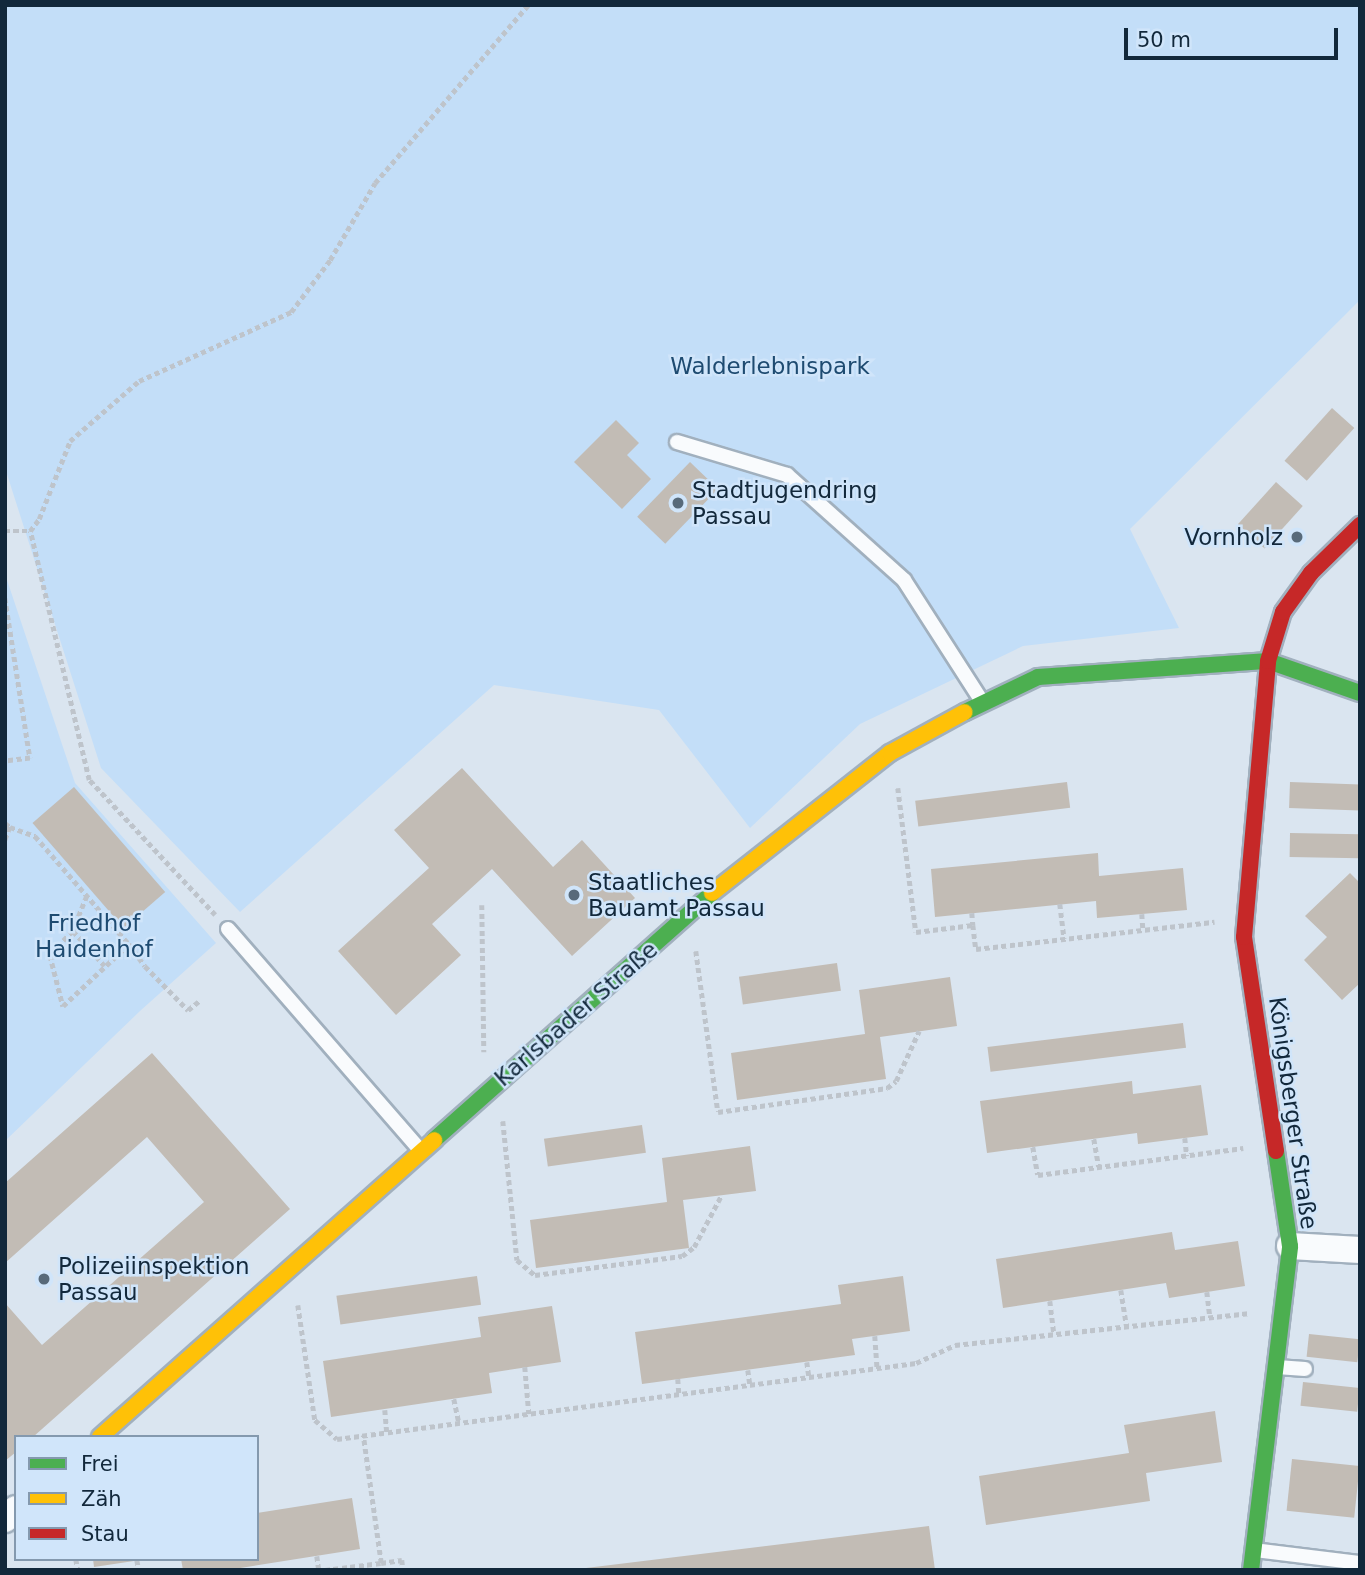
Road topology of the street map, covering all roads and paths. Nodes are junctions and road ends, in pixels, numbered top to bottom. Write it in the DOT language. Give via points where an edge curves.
graph roads {
  1 [pos="528,5"];
  2 [pos="677,442"];
  3 [pos="1360,525"];
  4 [pos="5,531"];
  5 [pos="30,531"];
  6 [pos="5,598"];
  7 [pos="1268,661"];
  8 [pos="1360,694"];
  9 [pos="982,702"];
  10 [pos="6,759"];
  11 [pos="896,775"];
  12 [pos="8,825"];
  13 [pos="5,840"];
  14 [pos="87,896"];
  15 [pos="1060,904"];
  16 [pos="482,905"];
  17 [pos="972,913"];
  18 [pos="1142,914"];
  19 [pos="1246,919"];
  20 [pos="973,925"];
  21 [pos="228,929"];
  22 [pos="1143,930"];
  23 [pos="73,931"];
  24 [pos="1064,939"];
  25 [pos="128,944"];
  26 [pos="696,951"];
  27 [pos="105,966"];
  28 [pos="199,1001"];
  29 [pos="919,1031"];
  30 [pos="845,1084"];
  31 [pos="792,1092"];
  32 [pos="485,1094"];
  33 [pos="847,1094"];
  34 [pos="793,1101"];
  35 [pos="502,1113"];
  36 [pos="1185,1138"];
  37 [pos="1094,1139"];
  38 [pos="1275,1144"];
  39 [pos="1033,1147"];
  40 [pos="422,1152"];
  41 [pos="1187,1156"];
  42 [pos="1099,1167"];
  43 [pos="721,1196"];
  44 [pos="1290,1246"];
  45 [pos="1360,1250"];
  46 [pos="644,1254"];
  47 [pos="645,1261"];
  48 [pos="292,1268"];
  49 [pos="1121,1290"];
  50 [pos="1207,1292"];
  51 [pos="1050,1301"];
  52 [pos="1282,1310"];
  53 [pos="1210,1317"];
  54 [pos="1126,1326"];
  55 [pos="1054,1334"];
  56 [pos="875,1336"];
  57 [pos="807,1362"];
  58 [pos="525,1367"];
  59 [pos="1276,1367"];
  60 [pos="877,1368"];
  61 [pos="1304,1369"];
  62 [pos="748,1370"];
  63 [pos="809,1377"];
  64 [pos="678,1380"];
  65 [pos="750,1385"];
  66 [pos="679,1394"];
  67 [pos="454,1399"];
  68 [pos="385,1410"];
  69 [pos="529,1414"];
  70 [pos="459,1423"];
  71 [pos="387,1432"];
  72 [pos="102,1435"];
  73 [pos="363,1435"];
  74 [pos="1254,1550"];
  75 [pos="317,1556"];
  76 [pos="381,1563"];
  77 [pos="1360,1563"];
  78 [pos="319,1570"];
  79 [pos="325,1570"];
  80 [pos="403,1570"];
  81 [pos="1251,1570"];
  1 -- 5 [label="path" via="374,183 330,260 291,312 139,381 70,441"];
  2 -- 9 [label="lane" via="787,475 904,580"];
  3 -- 7 [label="street, Königsberger Straße" via="1311,573 1283,612"];
  4 -- 5 [label="path"];
  5 -- 21 [label="path" via="89,780"];
  6 -- 10 [label="path" via="30,758"];
  7 -- 8 [label="street"];
  7 -- 9 [label="street, Karlsbader Straße" via="1038,677"];
  7 -- 19 [label="street, Königsberger Straße"];
  9 -- 32 [label="street, Karlsbader Straße" via="890,753 723,883"];
  11 -- 20 [label="path" via="916,932"];
  12 -- 13 [label="path"];
  12 -- 14 [label="path" via="35,836"];
  14 -- 23 [label="path"];
  14 -- 25 [label="path"];
  15 -- 24 [label="path"];
  16 -- 32 [label="path"];
  17 -- 20 [label="path"];
  18 -- 22 [label="path"];
  19 -- 22 [label="path"];
  19 -- 38 [label="street, Königsberger Straße" via="1244,937"];
  20 -- 24 [label="path" via="976,949"];
  21 -- 40 [label="lane"];
  22 -- 24 [label="path"];
  23 -- 27 [label="path"];
  23 -- 27 [label="path" via="50,955 63,1006"];
  25 -- 27 [label="path"];
  25 -- 28 [label="path" via="188,1010"];
  26 -- 34 [label="path" via="718,1112"];
  29 -- 33 [label="path" via="895,1082 887,1088"];
  30 -- 33 [label="path"];
  31 -- 34 [label="path"];
  32 -- 40 [label="street, Karlsbader Straße"];
  33 -- 34 [label="path"];
  35 -- 47 [label="path" via="517,1260 535,1275 591,1264"];
  36 -- 41 [label="path"];
  37 -- 42 [label="path"];
  38 -- 41 [label="path"];
  38 -- 44 [label="street, Königsberger Straße"];
  39 -- 42 [label="path" via="1038,1175"];
  40 -- 48 [label="street, Karlsbader Straße"];
  41 -- 42 [label="path"];
  43 -- 47 [label="path" via="694,1247 682,1256"];
  44 -- 45 [label="street"];
  44 -- 52 [label="street, Königsberger Straße"];
  46 -- 47 [label="path"];
  48 -- 72 [label="street, Karlsbader Straße"];
  48 -- 73 [label="path" via="315,1420 337,1439"];
  49 -- 54 [label="path"];
  50 -- 53 [label="path"];
  51 -- 55 [label="path"];
  52 -- 53 [label="path"];
  52 -- 59 [label="street, Königsberger Straße"];
  53 -- 54 [label="path"];
  54 -- 55 [label="path"];
  55 -- 60 [label="path" via="955,1345 915,1363"];
  56 -- 60 [label="path"];
  57 -- 63 [label="path"];
  58 -- 69 [label="path"];
  59 -- 61 [label="lane"];
  59 -- 74 [label="street, Königsberger Straße"];
  60 -- 63 [label="path"];
  62 -- 65 [label="path"];
  63 -- 65 [label="path"];
  64 -- 66 [label="path"];
  65 -- 66 [label="path"];
  66 -- 69 [label="path"];
  67 -- 70 [label="path"];
  68 -- 71 [label="path"];
  69 -- 70 [label="path"];
  70 -- 71 [label="path"];
  71 -- 73 [label="path"];
  73 -- 76 [label="path"];
  74 -- 77 [label="lane"];
  74 -- 81 [label="street, Königsberger Straße"];
  75 -- 78 [label="path"];
  76 -- 79 [label="path"];
  76 -- 80 [label="path" via="402,1560"];
}
